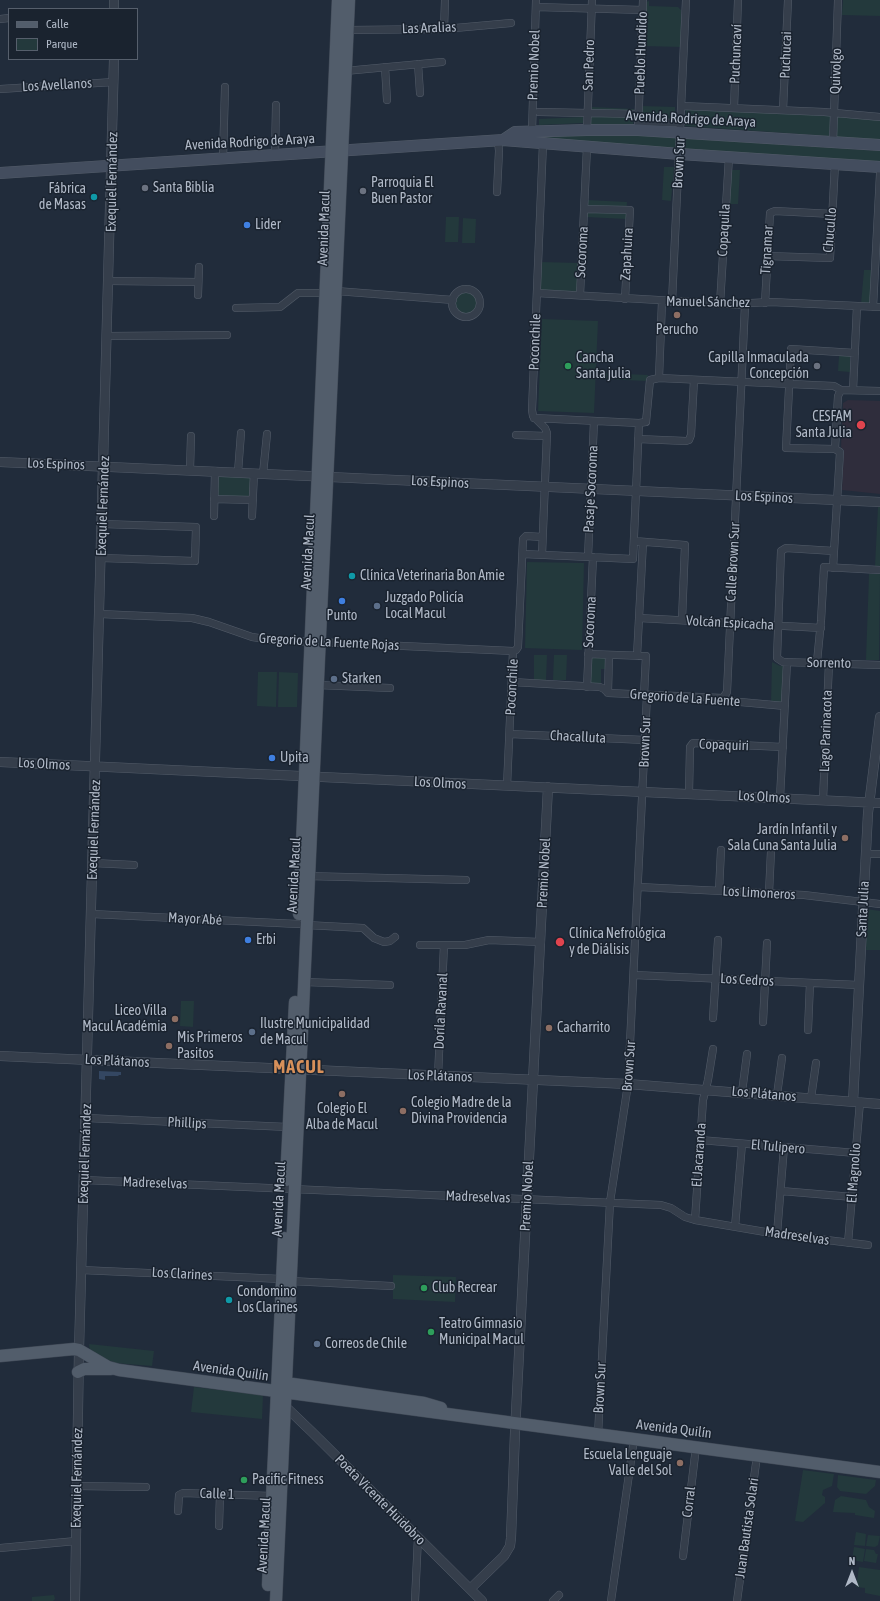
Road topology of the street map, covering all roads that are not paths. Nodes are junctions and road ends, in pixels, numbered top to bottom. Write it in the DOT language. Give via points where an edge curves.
graph roads {
  1 [pos="338,0"];
  2 [pos="349,0"];
  3 [pos="445,0"];
  4 [pos="592,0"];
  5 [pos="643,0"];
  6 [pos="686,0"];
  7 [pos="738,0"];
  8 [pos="788,0"];
  9 [pos="838,0"];
  10 [pos="536,3"];
  11 [pos="592,8"];
  12 [pos="643,10"];
  13 [pos="511,23"];
  14 [pos="444,29"];
  15 [pos="347,30"];
  16 [pos="114,60"];
  17 [pos="442,62"];
  18 [pos="418,64"];
  19 [pos="385,67"];
  20 [pos="345,71"];
  21 [pos="114,82"];
  22 [pos="225,87"];
  23 [pos="0,89"];
  24 [pos="420,93"];
  25 [pos="387,100"];
  26 [pos="276,105"];
  27 [pos="682,106"];
  28 [pos="734,108"];
  29 [pos="783,110"];
  30 [pos="539,112"];
  31 [pos="588,112"];
  32 [pos="834,113"];
  33 [pos="638,114"];
  34 [pos="880,117"];
  35 [pos="638,126"];
  36 [pos="681,127"];
  37 [pos="587,130"];
  38 [pos="532,131"];
  39 [pos="500,140"];
  40 [pos="833,142"];
  41 [pos="543,143"];
  42 [pos="880,145"];
  43 [pos="587,147"];
  44 [pos="337,152"];
  45 [pos="680,154"];
  46 [pos="275,155"];
  47 [pos="729,157"];
  48 [pos="223,158"];
  49 [pos="835,164"];
  50 [pos="112,165"];
  51 [pos="880,167"];
  52 [pos="0,173"];
  53 [pos="880,174"];
  54 [pos="497,192"];
  55 [pos="584,209"];
  56 [pos="630,210"];
  57 [pos="833,214"];
  58 [pos="767,256"];
  59 [pos="199,267"];
  60 [pos="109,281"];
  61 [pos="198,282"];
  62 [pos="331,292"];
  63 [pos="537,293"];
  64 [pos="198,295"];
  65 [pos="580,295"];
  66 [pos="625,299"];
  67 [pos="453,300"];
  68 [pos="662,301"];
  69 [pos="672,302"];
  70 [pos="765,303"];
  71 [pos="720,304"];
  72 [pos="745,305"];
  73 [pos="857,306"];
  74 [pos="877,307"];
  75 [pos="236,308"];
  76 [pos="227,335"];
  77 [pos="108,336"];
  78 [pos="855,353"];
  79 [pos="659,378"];
  80 [pos="694,380"];
  81 [pos="742,382"];
  82 [pos="789,384"];
  83 [pos="841,390"];
  84 [pos="853,390"];
  85 [pos="880,392"];
  86 [pos="534,418"];
  87 [pos="594,421"];
  88 [pos="639,423"];
  89 [pos="241,433"];
  90 [pos="267,434"];
  91 [pos="516,434"];
  92 [pos="191,436"];
  93 [pos="547,436"];
  94 [pos="638,439"];
  95 [pos="835,449"];
  96 [pos="0,462"];
  97 [pos="104,466"];
  98 [pos="190,470"];
  99 [pos="216,471"];
  100 [pos="238,472"];
  101 [pos="259,473"];
  102 [pos="322,476"];
  103 [pos="544,487"];
  104 [pos="591,489"];
  105 [pos="636,491"];
  106 [pos="736,495"];
  107 [pos="214,499"];
  108 [pos="253,500"];
  109 [pos="837,500"];
  110 [pos="880,502"];
  111 [pos="214,516"];
  112 [pos="252,516"];
  113 [pos="102,524"];
  114 [pos="542,537"];
  115 [pos="634,541"];
  116 [pos="643,542"];
  117 [pos="834,551"];
  118 [pos="522,554"];
  119 [pos="542,555"];
  120 [pos="590,557"];
  121 [pos="101,558"];
  122 [pos="834,568"];
  123 [pos="880,570"];
  124 [pos="100,614"];
  125 [pos="639,618"];
  126 [pos="682,620"];
  127 [pos="730,623"];
  128 [pos="778,625"];
  129 [pos="821,628"];
  130 [pos="315,642"];
  131 [pos="513,651"];
  132 [pos="588,654"];
  133 [pos="609,655"];
  134 [pos="637,656"];
  135 [pos="787,662"];
  136 [pos="817,662"];
  137 [pos="829,663"];
  138 [pos="880,665"];
  139 [pos="512,682"];
  140 [pos="317,685"];
  141 [pos="587,686"];
  142 [pos="390,688"];
  143 [pos="608,693"];
  144 [pos="646,695"];
  145 [pos="723,698"];
  146 [pos="785,706"];
  147 [pos="880,717"];
  148 [pos="510,734"];
  149 [pos="646,740"];
  150 [pos="783,747"];
  151 [pos="0,762"];
  152 [pos="96,767"];
  153 [pos="309,777"];
  154 [pos="507,786"];
  155 [pos="548,788"];
  156 [pos="643,792"];
  157 [pos="689,794"];
  158 [pos="780,798"];
  159 [pos="823,800"];
  160 [pos="870,802"];
  161 [pos="880,803"];
  162 [pos="721,850"];
  163 [pos="771,851"];
  164 [pos="866,854"];
  165 [pos="880,854"];
  166 [pos="93,863"];
  167 [pos="134,865"];
  168 [pos="304,876"];
  169 [pos="466,880"];
  170 [pos="638,887"];
  171 [pos="719,891"];
  172 [pos="769,893"];
  173 [pos="864,901"];
  174 [pos="880,904"];
  175 [pos="92,914"];
  176 [pos="302,924"];
  177 [pos="395,937"];
  178 [pos="718,940"];
  179 [pos="541,942"];
  180 [pos="767,943"];
  181 [pos="420,945"];
  182 [pos="444,945"];
  183 [pos="634,975"];
  184 [pos="716,979"];
  185 [pos="765,981"];
  186 [pos="304,982"];
  187 [pos="810,983"];
  188 [pos="390,985"];
  189 [pos="859,986"];
  190 [pos="713,1018"];
  191 [pos="763,1022"];
  192 [pos="808,1030"];
  193 [pos="713,1049"];
  194 [pos="747,1054"];
  195 [pos="0,1056"];
  196 [pos="782,1058"];
  197 [pos="88,1060"];
  198 [pos="816,1063"];
  199 [pos="296,1070"];
  200 [pos="438,1076"];
  201 [pos="533,1080"];
  202 [pos="628,1084"];
  203 [pos="705,1090"];
  204 [pos="742,1092"];
  205 [pos="777,1095"];
  206 [pos="811,1098"];
  207 [pos="857,1102"];
  208 [pos="880,1104"];
  209 [pos="86,1118"];
  210 [pos="288,1127"];
  211 [pos="700,1140"];
  212 [pos="742,1144"];
  213 [pos="784,1147"];
  214 [pos="856,1153"];
  215 [pos="84,1180"];
  216 [pos="290,1189"];
  217 [pos="781,1191"];
  218 [pos="853,1197"];
  219 [pos="527,1199"];
  220 [pos="610,1202"];
  221 [pos="695,1220"];
  222 [pos="735,1226"];
  223 [pos="777,1234"];
  224 [pos="848,1243"];
  225 [pos="868,1245"];
  226 [pos="81,1270"];
  227 [pos="286,1280"];
  228 [pos="391,1286"];
  229 [pos="79,1350"];
  230 [pos="0,1356"];
  231 [pos="114,1369"];
  232 [pos="78,1372"];
  233 [pos="282,1396"];
  234 [pos="515,1424"];
  235 [pos="598,1435"];
  236 [pos="634,1439"];
  237 [pos="696,1447"];
  238 [pos="757,1456"];
  239 [pos="880,1472"];
  240 [pos="77,1486"];
  241 [pos="146,1488"];
  242 [pos="220,1494"];
  243 [pos="272,1496"];
  244 [pos="178,1511"];
  245 [pos="219,1526"];
  246 [pos="418,1537"];
  247 [pos="76,1541"];
  248 [pos="0,1548"];
  249 [pos="683,1556"];
  250 [pos="470,1589"];
  251 [pos="559,1595"];
  252 [pos="75,1601"];
  253 [pos="268,1601"];
  254 [pos="276,1601"];
  255 [pos="415,1601"];
  256 [pos="482,1601"];
  257 [pos="553,1601"];
  258 [pos="611,1601"];
  259 [pos="737,1601"];
  1 -- 44 [label="main road"];
  2 -- 15 [label="main road"];
  3 -- 14 [label="street"];
  4 -- 11 [label="street, San Pedro"];
  5 -- 12 [label="street, Pueblo Hundido"];
  6 -- 27 [label="street, Brown Sur"];
  7 -- 28 [label="street, Puchuncaví"];
  8 -- 29 [label="street, Puchucai"];
  9 -- 32 [label="street, Quivolgo"];
  10 -- 11 [label="street"];
  10 -- 38 [label="street, Premio Nobel"];
  11 -- 12 [label="street"];
  11 -- 31 [label="street, San Pedro"];
  12 -- 33 [label="street, Pueblo Hundido"];
  13 -- 14 [label="street, Las Aralias"];
  14 -- 15 [label="street, Las Aralias"];
  15 -- 20 [label="main road"];
  16 -- 21 [label="street, Exequiel Fernández"];
  17 -- 18 [label="street"];
  18 -- 19 [label="street"];
  18 -- 24 [label="street"];
  19 -- 20 [label="street"];
  19 -- 25 [label="street"];
  20 -- 44 [label="main road"];
  21 -- 23 [label="street, Los Avellanos"];
  21 -- 50 [label="street, Exequiel Fernández"];
  22 -- 48 [label="street"];
  26 -- 46 [label="street"];
  27 -- 28 [label="street, Avenida Rodrigo de Araya"];
  27 -- 36 [label="street, Brown Sur"];
  28 -- 29 [label="street, Avenida Rodrigo de Araya"];
  29 -- 32 [label="street, Avenida Rodrigo de Araya"];
  30 -- 31 [label="street"];
  31 -- 33 [label="street"];
  31 -- 37 [label="street, San Pedro"];
  32 -- 34 [label="street, Avenida Rodrigo de Araya"];
  32 -- 40 [label="street, Quivolgo"];
  33 -- 35 [label="street, Pueblo Hundido"];
  35 -- 36 [label="main road, Avenida Rodrigo de Araya"];
  35 -- 37 [label="main road, Avenida Rodrigo de Araya"];
  36 -- 40 [label="main road, Avenida Rodrigo de Araya"];
  36 -- 45 [label="street, Brown Sur"];
  37 -- 38 [label="main road, Avenida Rodrigo de Araya"];
  38 -- 39 [label="main road, Avenida Rodrigo de Araya" via="515,132"];
  39 -- 41 [label="main road, Avenida Rodrigo de Araya"];
  39 -- 44 [label="main road, Avenida Rodrigo de Araya"];
  39 -- 54 [label="street"];
  40 -- 42 [label="main road, Avenida Rodrigo de Araya"];
  41 -- 43 [label="main road, Avenida Rodrigo de Araya"];
  41 -- 63 [label="street, Poconchile"];
  43 -- 45 [label="main road, Avenida Rodrigo de Araya"];
  43 -- 55 [label="street, Socoroma"];
  44 -- 46 [label="main road, Avenida Rodrigo de Araya"];
  44 -- 62 [label="main road, Avenida Macul"];
  45 -- 47 [label="main road, Avenida Rodrigo de Araya"];
  45 -- 69 [label="street, Brown Sur"];
  46 -- 48 [label="main road, Avenida Rodrigo de Araya"];
  47 -- 49 [label="main road, Avenida Rodrigo de Araya"];
  47 -- 71 [label="street, Copaquila"];
  48 -- 50 [label="main road, Avenida Rodrigo de Araya"];
  49 -- 51 [label="main road, Avenida Rodrigo de Araya"];
  49 -- 57 [label="street, Chucullo"];
  50 -- 52 [label="main road, Avenida Rodrigo de Araya"];
  50 -- 60 [label="street, Exequiel Fernández"];
  53 -- 74 [label="street"];
  55 -- 56 [label="street, Socoroma"];
  55 -- 65 [label="street, Socoroma"];
  56 -- 66 [label="street, Zapahuira"];
  57 -- 58 [label="street, Tignamar" via="772,212 769,214"];
  57 -- 58 [label="street, Chucullo" via="830,258"];
  58 -- 70 [label="street, Tignamar"];
  59 -- 61 [label="street"];
  60 -- 61 [label="street"];
  60 -- 77 [label="street, Exequiel Fernández"];
  61 -- 64 [label="street"];
  62 -- 67 [label="street"];
  62 -- 75 [label="street" via="298,293 280,308"];
  62 -- 102 [label="main road, Avenida Macul"];
  63 -- 65 [label="street, Manuel Sánchez"];
  63 -- 86 [label="street, Poconchile" via="532,410"];
  65 -- 66 [label="street, Manuel Sánchez"];
  66 -- 68 [label="street, Manuel Sánchez"];
  68 -- 69 [label="street, Manuel Sánchez"];
  68 -- 79 [label="street"];
  69 -- 71 [label="street, Manuel Sánchez"];
  70 -- 72 [label="street, Manuel Sánchez"];
  70 -- 73 [label="street, Manuel Sánchez"];
  71 -- 72 [label="street, Manuel Sánchez"];
  72 -- 81 [label="street, Calle Brown Sur"];
  73 -- 74 [label="street, Manuel Sánchez"];
  73 -- 78 [label="street"];
  76 -- 77 [label="street"];
  77 -- 97 [label="street, Exequiel Fernández"];
  78 -- 82 [label="street" via="791,349"];
  78 -- 84 [label="street"];
  79 -- 80 [label="street"];
  79 -- 88 [label="street" via="650,380 647,420 645,423"];
  80 -- 81 [label="street"];
  80 -- 94 [label="street" via="689,440 686,442"];
  81 -- 82 [label="street"];
  81 -- 106 [label="street, Calle Brown Sur"];
  82 -- 83 [label="street" via="834,386"];
  82 -- 95 [label="street" via="786,448"];
  83 -- 84 [label="street"];
  83 -- 95 [label="street" via="838,396"];
  84 -- 85 [label="street"];
  86 -- 87 [label="street"];
  86 -- 93 [label="street" via="545,428"];
  87 -- 88 [label="street"];
  87 -- 104 [label="street, Pasaje Socoroma"];
  88 -- 94 [label="street"];
  89 -- 100 [label="street"];
  90 -- 101 [label="street"];
  91 -- 93 [label="street"];
  92 -- 98 [label="street"];
  93 -- 103 [label="street"];
  94 -- 105 [label="street"];
  95 -- 109 [label="street" via="840,452"];
  96 -- 97 [label="street, Los Espinos"];
  97 -- 98 [label="street, Los Espinos"];
  97 -- 113 [label="street, Exequiel Fernández"];
  98 -- 99 [label="street, Los Espinos"];
  99 -- 100 [label="street, Los Espinos"];
  99 -- 107 [label="street"];
  100 -- 101 [label="street, Los Espinos"];
  101 -- 102 [label="street, Los Espinos"];
  101 -- 108 [label="street"];
  102 -- 103 [label="street, Los Espinos"];
  102 -- 130 [label="main road, Avenida Macul"];
  103 -- 104 [label="street, Los Espinos"];
  103 -- 114 [label="street"];
  104 -- 105 [label="street, Los Espinos"];
  104 -- 120 [label="street, Pasaje Socoroma"];
  105 -- 106 [label="street, Los Espinos"];
  105 -- 115 [label="street"];
  106 -- 109 [label="street, Los Espinos"];
  106 -- 127 [label="street, Calle Brown Sur"];
  107 -- 108 [label="street"];
  107 -- 111 [label="street"];
  108 -- 112 [label="street"];
  109 -- 110 [label="street, Los Espinos"];
  109 -- 117 [label="street"];
  113 -- 121 [label="street, Exequiel Fernández"];
  113 -- 121 [label="street" via="196,527 195,561"];
  114 -- 118 [label="street, Poconchile" via="524,537"];
  114 -- 119 [label="street"];
  115 -- 116 [label="street"];
  115 -- 120 [label="street" via="633,559"];
  116 -- 125 [label="street"];
  116 -- 126 [label="street" via="685,545"];
  117 -- 122 [label="street"];
  117 -- 128 [label="street" via="786,548 782,550"];
  118 -- 119 [label="street"];
  118 -- 131 [label="street, Poconchile" via="518,647"];
  119 -- 120 [label="street"];
  120 -- 132 [label="street, Socoroma"];
  121 -- 124 [label="street, Exequiel Fernández"];
  122 -- 123 [label="street"];
  122 -- 129 [label="street" via="824,567"];
  124 -- 130 [label="street, Gregorio de La Fuente Rojas" via="192,618 252,637"];
  124 -- 152 [label="street, Exequiel Fernández"];
  125 -- 126 [label="street, Volcán Espicacha"];
  125 -- 134 [label="street"];
  126 -- 127 [label="street, Volcán Espicacha"];
  127 -- 128 [label="street, Volcán Espicacha"];
  127 -- 145 [label="street, Calle Brown Sur" via="727,692"];
  128 -- 129 [label="street, Volcán Espicacha"];
  128 -- 135 [label="street, Sorrento" via="776,656"];
  129 -- 136 [label="street"];
  130 -- 131 [label="street, Gregorio de La Fuente Rojas"];
  130 -- 140 [label="main road, Avenida Macul"];
  130 -- 153 [label="main road, Avenida Macul"];
  131 -- 139 [label="street, Poconchile"];
  132 -- 133 [label="street"];
  132 -- 141 [label="street, Socoroma"];
  133 -- 134 [label="street"];
  133 -- 143 [label="street"];
  134 -- 144 [label="street, Brown Sur" via="646,656"];
  135 -- 136 [label="street, Sorrento"];
  135 -- 146 [label="street"];
  136 -- 137 [label="street, Sorrento"];
  137 -- 138 [label="street, Sorrento"];
  137 -- 159 [label="street, Lago Parinacota"];
  139 -- 141 [label="street, Gregorio de La Fuente"];
  139 -- 148 [label="street, Poconchile"];
  140 -- 142 [label="street"];
  140 -- 153 [label="main road, Avenida Macul"];
  141 -- 143 [label="street, Gregorio de La Fuente" via="602,688"];
  143 -- 144 [label="street, Gregorio de La Fuente"];
  144 -- 145 [label="street, Gregorio de La Fuente"];
  144 -- 149 [label="street, Brown Sur"];
  145 -- 146 [label="street, Gregorio de La Fuente" via="729,701"];
  146 -- 150 [label="street"];
  147 -- 160 [label="street, Santa Julia"];
  148 -- 149 [label="street, Chacalluta"];
  148 -- 154 [label="street, Poconchile"];
  149 -- 156 [label="street, Brown Sur"];
  150 -- 157 [label="street, Copaquiri" via="693,743 690,747"];
  150 -- 158 [label="street"];
  151 -- 152 [label="street, Los Olmos"];
  152 -- 153 [label="street, Los Olmos"];
  152 -- 166 [label="street, Exequiel Fernández"];
  153 -- 154 [label="street, Los Olmos"];
  153 -- 168 [label="main road, Avenida Macul"];
  154 -- 155 [label="street, Los Olmos"];
  155 -- 156 [label="street, Los Olmos"];
  155 -- 179 [label="street, Premio Nobel"];
  156 -- 157 [label="street, Los Olmos"];
  156 -- 170 [label="street, Brown Sur"];
  157 -- 158 [label="street, Los Olmos"];
  158 -- 159 [label="street, Los Olmos"];
  159 -- 160 [label="street, Los Olmos"];
  160 -- 161 [label="street, Los Olmos"];
  160 -- 164 [label="street, Santa Julia"];
  162 -- 171 [label="street"];
  163 -- 172 [label="street"];
  164 -- 165 [label="street"];
  164 -- 173 [label="street, Santa Julia"];
  166 -- 167 [label="street"];
  166 -- 175 [label="street, Exequiel Fernández"];
  168 -- 169 [label="street"];
  168 -- 176 [label="main road, Avenida Macul"];
  170 -- 171 [label="street, Los Limoneros"];
  170 -- 183 [label="street, Brown Sur"];
  171 -- 172 [label="street, Los Limoneros"];
  172 -- 173 [label="street, Los Limoneros"];
  173 -- 174 [label="street, Los Limoneros"];
  173 -- 189 [label="street, Santa Julia"];
  175 -- 176 [label="street, Mayor Abé"];
  175 -- 197 [label="street, Exequiel Fernández"];
  176 -- 177 [label="street, Mayor Abé" via="363,928 374,938 384,942"];
  176 -- 186 [label="main road, Avenida Macul"];
  176 -- 199 [label="main road, Avenida Macul"];
  178 -- 184 [label="street"];
  179 -- 182 [label="street" via="489,940 465,945"];
  179 -- 201 [label="street, Premio Nobel"];
  180 -- 185 [label="street"];
  181 -- 182 [label="street"];
  182 -- 200 [label="street, Dorila Ravanal"];
  183 -- 184 [label="street, Los Cedros"];
  183 -- 202 [label="street, Brown Sur"];
  184 -- 185 [label="street, Los Cedros"];
  184 -- 190 [label="street"];
  185 -- 187 [label="street, Los Cedros"];
  185 -- 191 [label="street"];
  186 -- 188 [label="street"];
  186 -- 199 [label="main road, Avenida Macul"];
  187 -- 189 [label="street, Los Cedros"];
  187 -- 192 [label="street"];
  189 -- 207 [label="street, Santa Julia"];
  193 -- 203 [label="street, El Jacaranda"];
  194 -- 204 [label="street"];
  195 -- 197 [label="street, Los Plátanos"];
  196 -- 205 [label="street"];
  197 -- 199 [label="street, Los Plátanos"];
  197 -- 209 [label="street, Exequiel Fernández"];
  198 -- 206 [label="street"];
  199 -- 200 [label="street, Los Plátanos"];
  199 -- 210 [label="main road, Avenida Macul"];
  199 -- 216 [label="main road, Avenida Macul"];
  200 -- 201 [label="street, Los Plátanos"];
  201 -- 202 [label="street, Los Plátanos"];
  201 -- 219 [label="street, Premio Nobel"];
  202 -- 203 [label="street, Los Plátanos"];
  202 -- 220 [label="street, Brown Sur"];
  203 -- 204 [label="street, Los Plátanos"];
  203 -- 211 [label="street, El Jacaranda"];
  204 -- 205 [label="street, Los Plátanos"];
  205 -- 206 [label="street, Los Plátanos"];
  206 -- 207 [label="street, Los Plátanos"];
  207 -- 208 [label="street, Los Plátanos"];
  207 -- 214 [label="street, El Magnolio"];
  209 -- 210 [label="street, Phillips"];
  209 -- 215 [label="street, Exequiel Fernández"];
  210 -- 216 [label="main road, Avenida Macul"];
  211 -- 212 [label="street, El Tulipero"];
  211 -- 221 [label="street, El Jacaranda"];
  212 -- 213 [label="street, El Tulipero"];
  212 -- 222 [label="street"];
  213 -- 214 [label="street, El Tulipero"];
  213 -- 217 [label="street"];
  214 -- 218 [label="street, El Magnolio"];
  215 -- 216 [label="street, Madreselvas"];
  215 -- 226 [label="street, Exequiel Fernández"];
  216 -- 219 [label="street, Madreselvas"];
  216 -- 227 [label="main road, Avenida Macul"];
  217 -- 218 [label="street"];
  217 -- 223 [label="street"];
  218 -- 224 [label="street, El Magnolio"];
  219 -- 220 [label="street, Madreselvas"];
  219 -- 234 [label="street, Premio Nobel"];
  220 -- 221 [label="street, Madreselvas" via="664,1205"];
  220 -- 235 [label="street, Brown Sur"];
  221 -- 222 [label="street, Madreselvas"];
  222 -- 223 [label="street, Madreselvas"];
  223 -- 224 [label="street, Madreselvas"];
  224 -- 225 [label="street, Madreselvas"];
  226 -- 227 [label="street, Los Clarines"];
  226 -- 229 [label="street, Exequiel Fernández"];
  227 -- 228 [label="street, Los Clarines"];
  227 -- 233 [label="main road, Avenida Macul"];
  229 -- 230 [label="main road"];
  229 -- 231 [label="main road, Avenida Quilín" via="96,1362"];
  229 -- 232 [label="street, Exequiel Fernández"];
  231 -- 232 [label="main road"];
  231 -- 233 [label="main road, Avenida Quilín"];
  232 -- 240 [label="street, Exequiel Fernández"];
  233 -- 234 [label="main road, Avenida Quilín" via="348,1397"];
  233 -- 243 [label="main road, Avenida Macul"];
  233 -- 246 [label="street, Poeta Vicente Huidobro" via="312,1432"];
  233 -- 254 [label="main road, Avenida Macul"];
  234 -- 235 [label="main road, Avenida Quilín"];
  234 -- 250 [label="street, Premio Nobel" via="510,1546 504,1556"];
  235 -- 236 [label="main road, Avenida Quilín"];
  236 -- 237 [label="main road, Avenida Quilín"];
  236 -- 258 [label="street"];
  237 -- 238 [label="main road, Avenida Quilín"];
  237 -- 249 [label="street, Corral"];
  238 -- 239 [label="main road, Avenida Quilín"];
  238 -- 259 [label="street, Juan Bautista Solari"];
  240 -- 241 [label="street"];
  240 -- 247 [label="street, Exequiel Fernández"];
  242 -- 243 [label="street, Calle 1"];
  242 -- 244 [label="street, Calle 1" via="181,1493"];
  242 -- 245 [label="street"];
  243 -- 253 [label="main road, Avenida Macul"];
  246 -- 250 [label="street, Poeta Vicente Huidobro"];
  246 -- 255 [label="street"];
  247 -- 248 [label="street"];
  247 -- 252 [label="street, Exequiel Fernández"];
  250 -- 256 [label="street, Poeta Vicente Huidobro"];
  251 -- 257 [label="street"];
}
